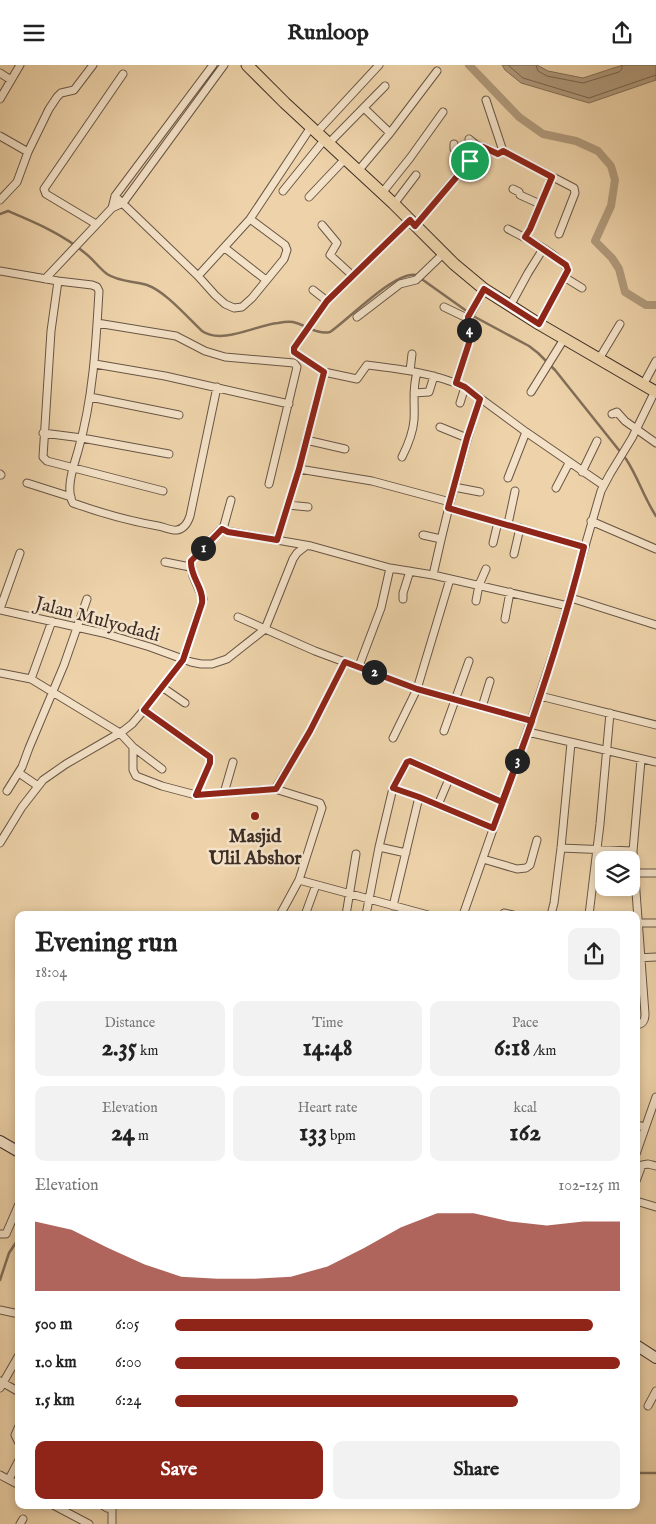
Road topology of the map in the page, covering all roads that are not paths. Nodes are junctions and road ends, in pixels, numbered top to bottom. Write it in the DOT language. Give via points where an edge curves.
graph roads {
  1 [pos="20,65"];
  2 [pos="93,65"];
  3 [pos="213,65"];
  4 [pos="224,65"];
  5 [pos="247,65"];
  6 [pos="378,65"];
  7 [pos="437,71"];
  8 [pos="0,73"];
  9 [pos="123,74"];
  10 [pos="11,80"];
  11 [pos="385,85"];
  12 [pos="0,99"];
  13 [pos="486,99"];
  14 [pos="364,108"];
  15 [pos="443,112"];
  16 [pos="171,122"];
  17 [pos="178,128"];
  18 [pos="390,133"];
  19 [pos="321,135"];
  20 [pos="0,136"];
  21 [pos="469,139"];
  22 [pos="454,144"];
  23 [pos="480,148"];
  24 [pos="503,151"];
  25 [pos="28,152"];
  26 [pos="345,159"];
  27 [pos="470,161"];
  28 [pos="358,171"];
  29 [pos="416,175"];
  30 [pos="552,177"];
  31 [pos="512,189"];
  32 [pos="283,191"];
  33 [pos="382,193"];
  34 [pos="115,196"];
  35 [pos="309,197"];
  36 [pos="0,200"];
  37 [pos="123,203"];
  38 [pos="394,204"];
  39 [pos="540,204"];
  40 [pos="112,208"];
  41 [pos="250,219"];
  42 [pos="412,223"];
  43 [pos="322,225"];
  44 [pos="95,226"];
  45 [pos="508,229"];
  46 [pos="559,234"];
  47 [pos="525,237"];
  48 [pos="225,248"];
  49 [pos="543,249"];
  50 [pos="443,254"];
  51 [pos="0,271"];
  52 [pos="198,276"];
  53 [pos="353,276"];
  54 [pos="564,277"];
  55 [pos="45,279"];
  56 [pos="266,280"];
  57 [pos="58,281"];
  58 [pos="582,288"];
  59 [pos="484,289"];
  60 [pos="313,290"];
  61 [pos="327,301"];
  62 [pos="510,306"];
  63 [pos="444,307"];
  64 [pos="469,316"];
  65 [pos="357,317"];
  66 [pos="97,323"];
  67 [pos="539,324"];
  68 [pos="620,324"];
  69 [pos="564,339"];
  70 [pos="412,355"];
  71 [pos="599,359"];
  72 [pos="656,361"];
  73 [pos="94,365"];
  74 [pos="414,372"];
  75 [pos="324,373"];
  76 [pos="434,376"];
  77 [pos="456,383"];
  78 [pos="643,385"];
  79 [pos="217,387"];
  80 [pos="465,387"];
  81 [pos="655,391"];
  82 [pos="531,392"];
  83 [pos="414,393"];
  84 [pos="90,397"];
  85 [pos="480,399"];
  86 [pos="460,403"];
  87 [pos="289,404"];
  88 [pos="612,414"];
  89 [pos="179,415"];
  90 [pos="440,427"];
  91 [pos="637,428"];
  92 [pos="526,432"];
  93 [pos="44,433"];
  94 [pos="82,438"];
  95 [pos="467,438"];
  96 [pos="306,440"];
  97 [pos="597,441"];
  98 [pos="656,443"];
  99 [pos="345,449"];
  100 [pos="168,453"];
  101 [pos="402,457"];
  102 [pos="569,463"];
  103 [pos="72,467"];
  104 [pos="299,469"];
  105 [pos="582,471"];
  106 [pos="508,478"];
  107 [pos="27,483"];
  108 [pos="269,484"];
  109 [pos="603,485"];
  110 [pos="454,487"];
  111 [pos="556,488"];
  112 [pos="163,491"];
  113 [pos="515,491"];
  114 [pos="480,492"];
  115 [pos="71,497"];
  116 [pos="231,500"];
  117 [pos="288,505"];
  118 [pos="449,505"];
  119 [pos="308,507"];
  120 [pos="591,521"];
  121 [pos="498,522"];
  122 [pos="508,524"];
  123 [pos="520,528"];
  124 [pos="223,529"];
  125 [pos="423,535"];
  126 [pos="441,539"];
  127 [pos="277,540"];
  128 [pos="494,543"];
  129 [pos="306,546"];
  130 [pos="584,547"];
  131 [pos="656,549"];
  132 [pos="20,553"];
  133 [pos="514,554"];
  134 [pos="165,562"];
  135 [pos="190,567"];
  136 [pos="390,568"];
  137 [pos="486,569"];
  138 [pos="410,571"];
  139 [pos="433,575"];
  140 [pos="450,579"];
  141 [pos="478,585"];
  142 [pos="510,592"];
  143 [pos="571,598"];
  144 [pos="87,599"];
  145 [pos="402,599"];
  146 [pos="476,601"];
  147 [pos="568,606"];
  148 [pos="0,610"];
  149 [pos="238,617"];
  150 [pos="505,619"];
  151 [pos="52,621"];
  152 [pos="656,625"];
  153 [pos="78,627"];
  154 [pos="265,629"];
  155 [pos="183,660"];
  156 [pos="469,661"];
  157 [pos="345,662"];
  158 [pos="358,666"];
  159 [pos="0,673"];
  160 [pos="30,679"];
  161 [pos="490,681"];
  162 [pos="162,687"];
  163 [pos="417,689"];
  164 [pos="52,693"];
  165 [pos="540,696"];
  166 [pos="455,699"];
  167 [pos="185,703"];
  168 [pos="482,707"];
  169 [pos="144,710"];
  170 [pos="610,713"];
  171 [pos="532,721"];
  172 [pos="656,725"];
  173 [pos="444,731"];
  174 [pos="528,732"];
  175 [pos="120,733"];
  176 [pos="392,738"];
  177 [pos="571,743"];
  178 [pos="133,747"];
  179 [pos="606,751"];
  180 [pos="642,760"];
  181 [pos="233,762"];
  182 [pos="656,763"];
  183 [pos="162,769"];
  184 [pos="19,773"];
  185 [pos="449,779"];
  186 [pos="38,786"];
  187 [pos="393,788"];
  188 [pos="276,789"];
  189 [pos="7,791"];
  190 [pos="224,793"];
  191 [pos="196,795"];
  192 [pos="419,797"];
  193 [pos="502,802"];
  194 [pos="438,805"];
  195 [pos="493,828"];
  196 [pos="537,840"];
  197 [pos="0,843"];
  198 [pos="379,847"];
  199 [pos="561,848"];
  200 [pos="598,849"];
  201 [pos="633,851"];
  202 [pos="406,853"];
  203 [pos="356,854"];
  204 [pos="483,859"];
  205 [pos="640,873"];
  206 [pos="656,873"];
  207 [pos="299,880"];
  208 [pos="316,885"];
  209 [pos="593,885"];
  210 [pos="349,894"];
  211 [pos="634,896"];
  212 [pos="368,899"];
  213 [pos="393,906"];
  214 [pos="282,911"];
  215 [pos="306,911"];
  216 [pos="347,911"];
  217 [pos="366,911"];
  218 [pos="412,911"];
  219 [pos="464,911"];
  220 [pos="552,911"];
  221 [pos="590,911"];
  222 [pos="636,911"];
  223 [pos="640,923"];
  224 [pos="656,923"];
  225 [pos="640,957"];
  226 [pos="656,957"];
  227 [pos="640,991"];
  228 [pos="640,1024"];
  229 [pos="656,1097"];
  230 [pos="640,1126"];
  231 [pos="645,1127"];
  232 [pos="0,1141"];
  233 [pos="640,1142"];
  234 [pos="15,1150"];
  235 [pos="656,1166"];
  236 [pos="640,1170"];
  237 [pos="640,1202"];
  238 [pos="656,1207"];
  239 [pos="15,1213"];
  240 [pos="0,1234"];
  241 [pos="1,1312"];
  242 [pos="15,1314"];
  243 [pos="640,1348"];
  244 [pos="656,1358"];
  245 [pos="15,1361"];
  246 [pos="1,1384"];
  247 [pos="15,1390"];
  248 [pos="656,1391"];
  249 [pos="648,1406"];
  250 [pos="15,1468"];
  251 [pos="0,1475"];
  252 [pos="9,1479"];
  253 [pos="15,1483"];
  254 [pos="60,1509"];
  255 [pos="112,1509"];
  256 [pos="89,1524"];
  257 [pos="112,1524"];
  1 -- 10 [label="street"];
  2 -- 25 [label="street" via="74,90 59,95"];
  3 -- 16 [label="street"];
  4 -- 17 [label="street"];
  5 -- 19 [label="main road"];
  6 -- 19 [label="street"];
  7 -- 18 [label="street"];
  8 -- 10 [label="street"];
  9 -- 44 [label="street" via="44,189 46,194"];
  10 -- 12 [label="street"];
  11 -- 14 [label="street"];
  13 -- 24 [label="street"];
  14 -- 18 [label="street"];
  14 -- 19 [label="street"];
  15 -- 33 [label="street"];
  16 -- 17 [label="street"];
  16 -- 34 [label="street"];
  17 -- 37 [label="street"];
  18 -- 28 [label="street"];
  19 -- 26 [label="main road"];
  19 -- 32 [label="street"];
  19 -- 41 [label="street"];
  20 -- 25 [label="street"];
  21 -- 23 [label="street"];
  22 -- 27 [label="street" via="454,149"];
  23 -- 24 [label="street" via="498,154"];
  23 -- 27 [label="street"];
  24 -- 30 [label="street"];
  25 -- 36 [label="street" via="17,182"];
  26 -- 28 [label="main road"];
  26 -- 35 [label="street"];
  27 -- 42 [label="street"];
  28 -- 33 [label="main road"];
  29 -- 38 [label="street"];
  30 -- 39 [label="street"];
  30 -- 46 [label="street" via="575,190"];
  31 -- 39 [label="street"];
  33 -- 38 [label="main road"];
  34 -- 37 [label="street"];
  34 -- 40 [label="street"];
  37 -- 40 [label="street"];
  37 -- 52 [label="street"];
  38 -- 42 [label="main road"];
  39 -- 47 [label="street"];
  40 -- 44 [label="street"];
  41 -- 48 [label="street"];
  41 -- 56 [label="street" via="285,245 287,250 284,259"];
  42 -- 50 [label="main road"];
  42 -- 53 [label="street"];
  43 -- 53 [label="street" via="338,243 330,255"];
  44 -- 55 [label="street"];
  45 -- 47 [label="street"];
  47 -- 49 [label="street"];
  48 -- 52 [label="street"];
  48 -- 56 [label="street"];
  49 -- 54 [label="street" via="567,268"];
  49 -- 62 [label="street"];
  50 -- 59 [label="main road"];
  50 -- 65 [label="street" via="416,280 400,284"];
  51 -- 55 [label="street"];
  52 -- 56 [label="street" via="225,304 238,308 252,298"];
  53 -- 61 [label="street"];
  54 -- 58 [label="street"];
  54 -- 67 [label="street"];
  55 -- 57 [label="street"];
  57 -- 66 [label="street" via="97,287"];
  57 -- 93 [label="street"];
  59 -- 62 [label="main road"];
  59 -- 64 [label="street"];
  60 -- 61 [label="street"];
  61 -- 75 [label="street" via="304,331 294,351"];
  62 -- 67 [label="main road"];
  63 -- 64 [label="street"];
  64 -- 77 [label="street" via="469,343"];
  66 -- 73 [label="street"];
  66 -- 87 [label="street" via="176,336 225,357 292,362 297,367"];
  67 -- 69 [label="main road"];
  68 -- 71 [label="street"];
  69 -- 71 [label="main road"];
  69 -- 82 [label="street"];
  70 -- 74 [label="street"];
  71 -- 78 [label="main road"];
  72 -- 78 [label="street"];
  73 -- 79 [label="street"];
  73 -- 84 [label="street"];
  74 -- 75 [label="street" via="366,365 357,379"];
  74 -- 76 [label="street"];
  74 -- 83 [label="street"];
  75 -- 96 [label="street"];
  76 -- 77 [label="street"];
  76 -- 83 [label="street" via="429,392"];
  77 -- 80 [label="street"];
  78 -- 81 [label="main road"];
  79 -- 87 [label="street"];
  79 -- 115 [label="street" via="190,516 183,527 175,530 98,512 74,503"];
  80 -- 85 [label="street"];
  80 -- 86 [label="street"];
  81 -- 91 [label="street"];
  83 -- 101 [label="street" via="412,433"];
  84 -- 89 [label="street"];
  84 -- 94 [label="street"];
  85 -- 92 [label="street"];
  85 -- 95 [label="street"];
  87 -- 108 [label="street"];
  88 -- 91 [label="street" via="617,411"];
  90 -- 95 [label="street"];
  91 -- 98 [label="street"];
  91 -- 109 [label="street"];
  92 -- 102 [label="street"];
  92 -- 106 [label="street"];
  93 -- 94 [label="street"];
  93 -- 103 [label="street" via="44,459"];
  94 -- 100 [label="street"];
  94 -- 103 [label="street"];
  95 -- 110 [label="street"];
  96 -- 99 [label="street"];
  96 -- 104 [label="street"];
  97 -- 105 [label="street"];
  102 -- 105 [label="street"];
  102 -- 111 [label="street"];
  103 -- 112 [label="street"];
  103 -- 115 [label="street"];
  104 -- 117 [label="street"];
  104 -- 118 [label="street" via="372,481"];
  105 -- 109 [label="street"];
  107 -- 115 [label="street"];
  109 -- 120 [label="street"];
  110 -- 114 [label="street"];
  110 -- 118 [label="street"];
  113 -- 122 [label="street"];
  116 -- 124 [label="street"];
  117 -- 119 [label="street"];
  117 -- 127 [label="street"];
  118 -- 121 [label="street"];
  118 -- 126 [label="street"];
  120 -- 130 [label="street"];
  120 -- 131 [label="street"];
  121 -- 122 [label="street"];
  121 -- 128 [label="street"];
  122 -- 123 [label="street"];
  123 -- 130 [label="street"];
  123 -- 133 [label="street"];
  124 -- 127 [label="street"];
  124 -- 135 [label="street" via="191,561"];
  125 -- 126 [label="street"];
  126 -- 139 [label="street"];
  127 -- 129 [label="street"];
  129 -- 136 [label="street"];
  129 -- 154 [label="street" via="293,559"];
  130 -- 143 [label="street"];
  132 -- 148 [label="street"];
  134 -- 135 [label="street"];
  135 -- 155 [label="street" via="203,599"];
  136 -- 138 [label="street"];
  136 -- 158 [label="street" via="381,608"];
  137 -- 141 [label="street"];
  138 -- 139 [label="street"];
  138 -- 145 [label="street"];
  139 -- 140 [label="street"];
  140 -- 141 [label="street"];
  140 -- 163 [label="street"];
  141 -- 142 [label="street"];
  141 -- 146 [label="street"];
  142 -- 147 [label="street" via="535,601"];
  142 -- 150 [label="street"];
  143 -- 147 [label="street"];
  143 -- 152 [label="street"];
  144 -- 153 [label="street"];
  147 -- 165 [label="street"];
  148 -- 151 [label="street, Jalan Mulyodadi"];
  149 -- 154 [label="street"];
  151 -- 153 [label="street, Jalan Mulyodadi"];
  151 -- 160 [label="street"];
  153 -- 155 [label="street, Jalan Mulyodadi" via="150,647"];
  153 -- 164 [label="street"];
  154 -- 155 [label="street, Jalan Mulyodadi" via="223,661 201,665"];
  154 -- 157 [label="street"];
  155 -- 162 [label="street"];
  156 -- 166 [label="street"];
  157 -- 158 [label="street"];
  157 -- 188 [label="street"];
  158 -- 163 [label="street"];
  159 -- 160 [label="street"];
  160 -- 164 [label="street"];
  161 -- 168 [label="street"];
  162 -- 167 [label="street"];
  162 -- 169 [label="street"];
  163 -- 166 [label="street"];
  163 -- 176 [label="street"];
  164 -- 175 [label="street"];
  164 -- 184 [label="street"];
  165 -- 170 [label="street"];
  165 -- 171 [label="street"];
  166 -- 168 [label="street"];
  166 -- 173 [label="street"];
  168 -- 171 [label="street"];
  169 -- 175 [label="street"];
  169 -- 191 [label="street" via="210,757"];
  170 -- 172 [label="street"];
  170 -- 179 [label="street"];
  171 -- 174 [label="street"];
  174 -- 177 [label="street"];
  174 -- 193 [label="street"];
  175 -- 178 [label="street"];
  175 -- 186 [label="street" via="54,771"];
  177 -- 179 [label="street"];
  177 -- 199 [label="street"];
  178 -- 183 [label="street"];
  178 -- 191 [label="street" via="136,777"];
  179 -- 180 [label="street"];
  179 -- 200 [label="street"];
  180 -- 182 [label="street"];
  180 -- 201 [label="street"];
  181 -- 190 [label="street"];
  184 -- 186 [label="street"];
  184 -- 189 [label="street"];
  185 -- 187 [label="street" via="409,761"];
  185 -- 193 [label="street"];
  185 -- 194 [label="street"];
  186 -- 197 [label="street"];
  187 -- 192 [label="street"];
  187 -- 198 [label="street"];
  188 -- 190 [label="street"];
  188 -- 207 [label="street" via="322,806"];
  190 -- 191 [label="street"];
  192 -- 194 [label="street"];
  192 -- 202 [label="street"];
  193 -- 195 [label="street"];
  194 -- 195 [label="street"];
  195 -- 204 [label="street"];
  196 -- 204 [label="street" via="530,865 526,868 517,869"];
  198 -- 202 [label="street"];
  198 -- 212 [label="street"];
  199 -- 200 [label="street"];
  199 -- 220 [label="street"];
  200 -- 201 [label="street"];
  200 -- 209 [label="street"];
  202 -- 213 [label="street"];
  203 -- 210 [label="street"];
  204 -- 219 [label="street"];
  205 -- 206 [label="street"];
  207 -- 208 [label="street"];
  207 -- 214 [label="street"];
  208 -- 210 [label="street"];
  208 -- 215 [label="street"];
  209 -- 221 [label="street"];
  210 -- 212 [label="street"];
  210 -- 216 [label="street"];
  211 -- 222 [label="street"];
  212 -- 213 [label="street"];
  212 -- 217 [label="street"];
  213 -- 218 [label="street"];
  223 -- 224 [label="street"];
  225 -- 226 [label="street"];
  227 -- 228 [label="street" via="644,1021"];
  229 -- 231 [label="street"];
  230 -- 231 [label="street"];
  231 -- 233 [label="street"];
  232 -- 234 [label="street"];
  235 -- 236 [label="street" via="642,1165"];
  237 -- 238 [label="street"];
  239 -- 240 [label="street" via="6,1234"];
  241 -- 242 [label="street"];
  243 -- 244 [label="street"];
  245 -- 246 [label="street"];
  246 -- 247 [label="street"];
  248 -- 249 [label="street"];
  250 -- 252 [label="street"];
  251 -- 252 [label="street"];
  252 -- 253 [label="street"];
  254 -- 256 [label="street"];
  255 -- 257 [label="street"];
}
